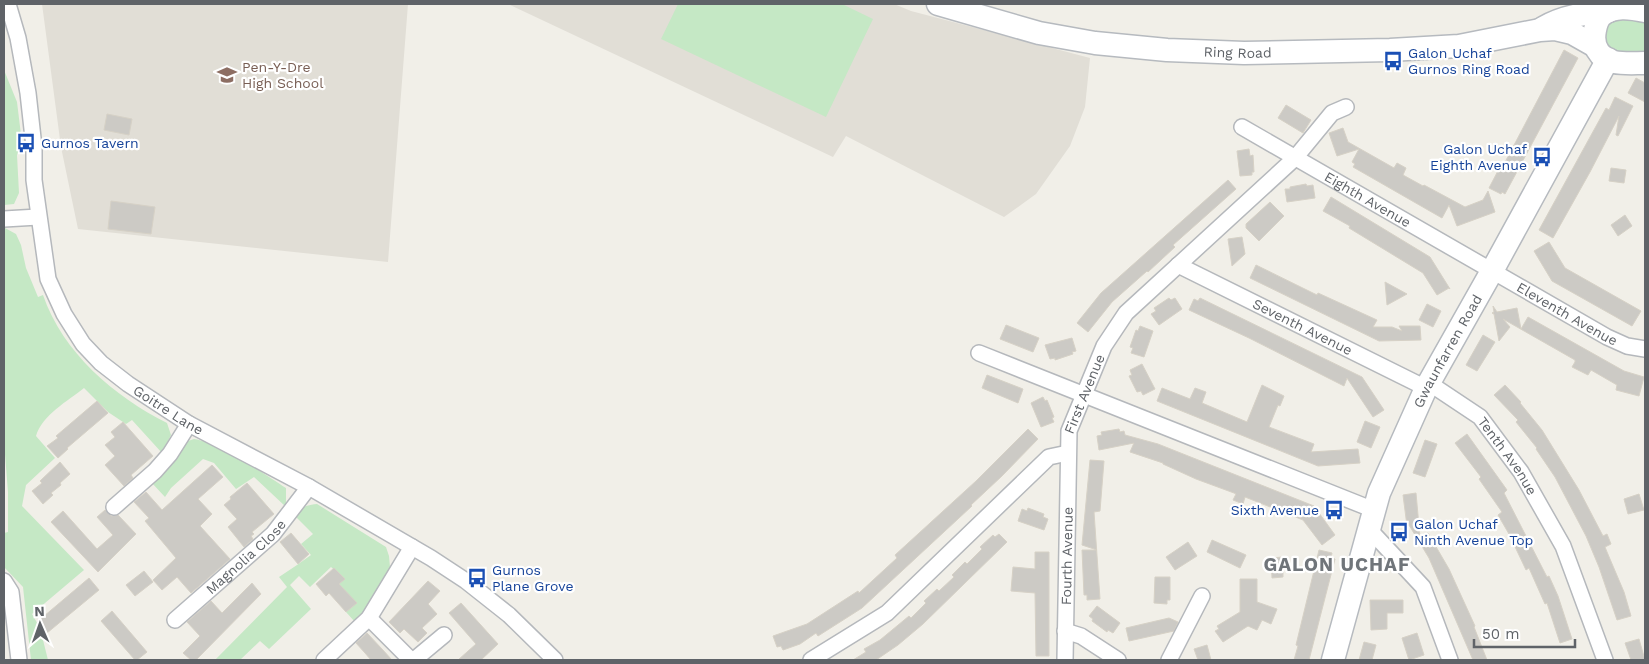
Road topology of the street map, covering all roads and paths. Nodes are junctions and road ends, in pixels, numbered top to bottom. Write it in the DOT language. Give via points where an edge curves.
graph roads {
  1 [pos="8,4"];
  2 [pos="938,4"];
  3 [pos="1637,8"];
  4 [pos="1609,11"];
  5 [pos="1540,30"];
  6 [pos="1601,53"];
  7 [pos="1645,63"];
  8 [pos="1346,107"];
  9 [pos="1242,127"];
  10 [pos="1295,158"];
  11 [pos="38,217"];
  12 [pos="4,219"];
  13 [pos="1178,265"];
  14 [pos="1492,271"];
  15 [pos="1645,349"];
  16 [pos="979,353"];
  17 [pos="1428,385"];
  18 [pos="1083,394"];
  19 [pos="189,424"];
  20 [pos="1068,453"];
  21 [pos="309,487"];
  22 [pos="114,507"];
  23 [pos="1371,519"];
  24 [pos="412,547"];
  25 [pos="4,581"];
  26 [pos="1202,596"];
  27 [pos="369,618"];
  28 [pos="175,620"];
  29 [pos="1065,631"];
  30 [pos="444,635"];
  31 [pos="19,660"];
  32 [pos="324,660"];
  33 [pos="413,660"];
  34 [pos="556,660"];
  35 [pos="811,660"];
  36 [pos="1065,660"];
  37 [pos="1118,660"];
  38 [pos="1169,660"];
  39 [pos="1333,660"];
  40 [pos="1450,660"];
  41 [pos="1606,660"];
  1 -- 11 [label="street, Goitre Lane" via="28,94"];
  2 -- 5 [label="street, Ring Road" via="1038,33 1167,50 1244,53 1390,50 1459,46"];
  3 -- 4 [label="street, Ring Road"];
  4 -- 5 [label="street, Ring Road" via="1553,22"];
  4 -- 6 [label="street" via="1596,23 1593,40"];
  5 -- 6 [label="street, Ring Road" via="1572,33"];
  6 -- 7 [label="street" via="1621,63"];
  6 -- 14 [label="street, Gwaunfarren Road"];
  8 -- 10 [label="street, First Avenue" via="1332,113"];
  9 -- 10 [label="street, Eighth Avenue"];
  10 -- 13 [label="street, First Avenue"];
  10 -- 14 [label="street, Eighth Avenue"];
  11 -- 12 [label="street"];
  11 -- 19 [label="street, Goitre Lane" via="48,279 64,314 83,344 128,384"];
  13 -- 17 [label="street, Seventh Avenue"];
  13 -- 18 [label="street, First Avenue" via="1126,313 1104,346"];
  14 -- 15 [label="street, Eleventh Avenue" via="1607,337"];
  14 -- 17 [label="street, Gwaunfarren Road"];
  16 -- 18 [label="street"];
  17 -- 23 [label="street, Gwaunfarren Road" via="1379,493"];
  17 -- 41 [label="street, Tenth Avenue" via="1480,418 1520,472 1564,546"];
  18 -- 20 [label="street, First Avenue" via="1068,431"];
  18 -- 23 [label="street"];
  19 -- 21 [label="street, Goitre Lane"];
  19 -- 22 [label="street" via="155,471"];
  20 -- 29 [label="street, Fourth Avenue"];
  20 -- 35 [label="street, First Avenue" via="1049,457 887,613"];
  21 -- 24 [label="street, Goitre Lane"];
  21 -- 28 [label="street, Magnolia Close" via="273,534"];
  23 -- 39 [label="street, Gwaunfarren Road"];
  23 -- 40 [label="street" via="1422,587"];
  24 -- 27 [label="street"];
  24 -- 34 [label="street, Goitre Lane" via="466,581 509,615"];
  25 -- 31 [label="street" via="11,592"];
  26 -- 38 [label="street"];
  27 -- 32 [label="street"];
  27 -- 33 [label="street"];
  29 -- 36 [label="street, Fourth Avenue"];
  29 -- 37 [label="street" via="1081,636"];
  30 -- 33 [label="street"];
}
